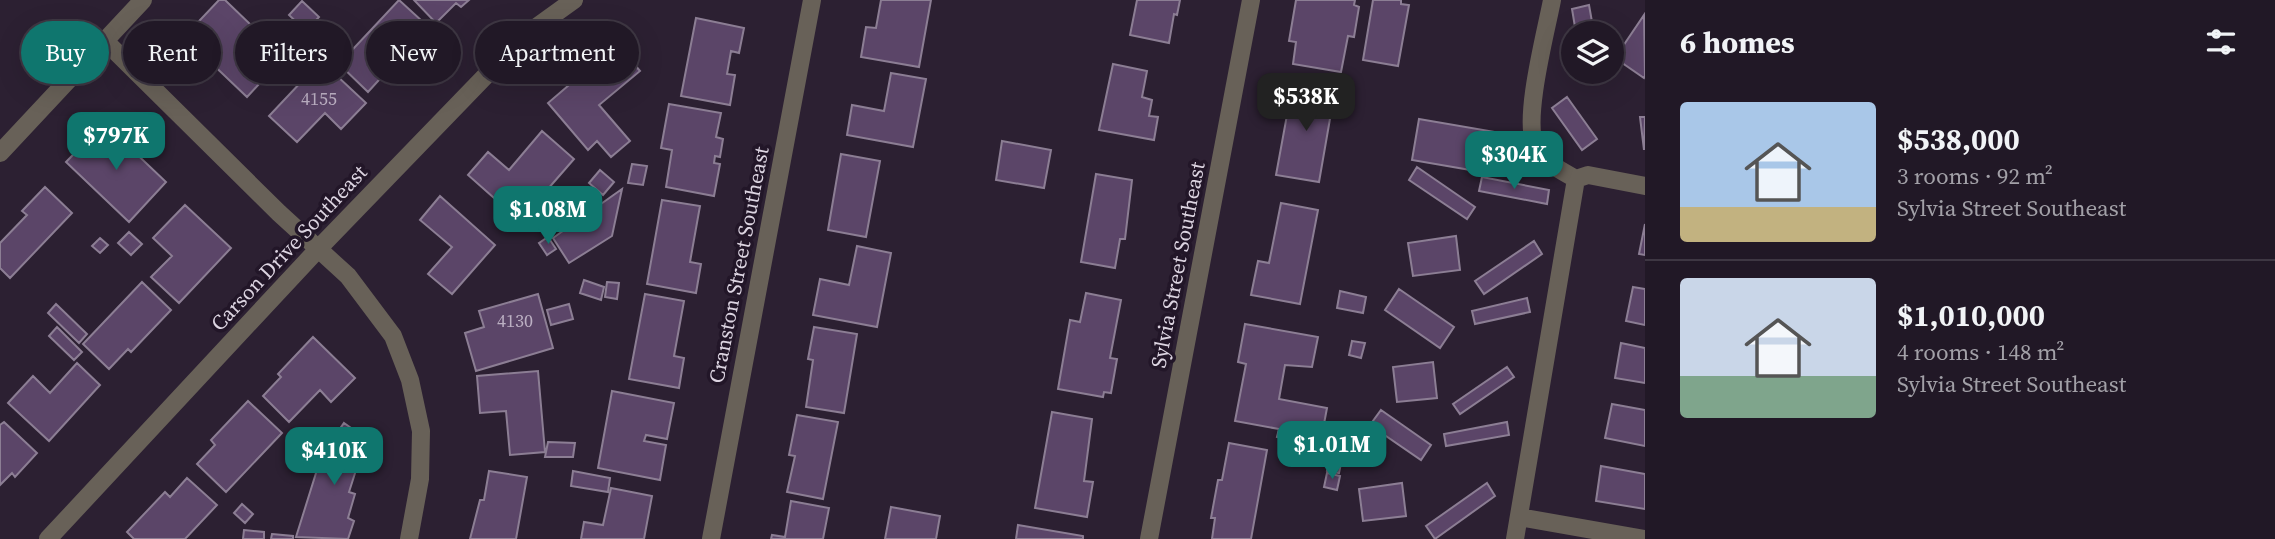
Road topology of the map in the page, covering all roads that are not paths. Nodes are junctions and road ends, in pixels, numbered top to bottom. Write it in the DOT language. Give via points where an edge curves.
graph roads {
  1 [pos="143,0"];
  2 [pos="573,0"];
  3 [pos="812,0"];
  4 [pos="1251,0"];
  5 [pos="1552,0"];
  6 [pos="109,37"];
  7 [pos="109,45"];
  8 [pos="65,84"];
  9 [pos="0,153"];
  10 [pos="1576,179"];
  11 [pos="1645,186"];
  12 [pos="319,248"];
  13 [pos="1519,517"];
  14 [pos="48,539"];
  15 [pos="409,539"];
  16 [pos="711,539"];
  17 [pos="1149,539"];
  18 [pos="1515,539"];
  19 [pos="1644,539"];
  1 -- 6 [label="street"];
  2 -- 12 [label="street, Carson Drive Southeast" via="524,36"];
  3 -- 16 [label="street, Cranston Street Southeast"];
  4 -- 17 [label="street, Sylvia Street Southeast"];
  5 -- 10 [label="street" via="1531,130 1544,159"];
  7 -- 12 [label="street"];
  8 -- 9 [label="street"];
  10 -- 11 [label="street" via="1588,175"];
  10 -- 13 [label="street"];
  12 -- 14 [label="street, Carson Drive Southeast"];
  12 -- 15 [label="street" via="348,276 393,336 410,380 421,431 420,479"];
  13 -- 18 [label="street"];
  13 -- 19 [label="street"];
}
